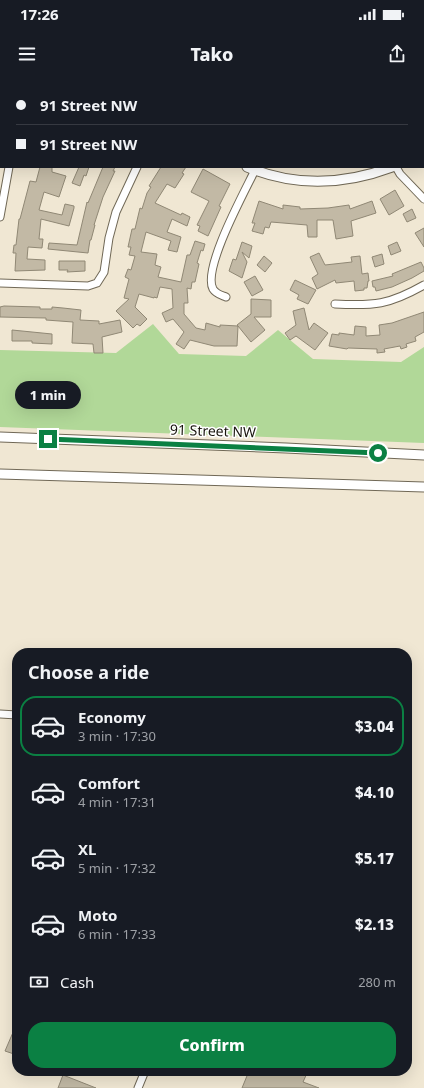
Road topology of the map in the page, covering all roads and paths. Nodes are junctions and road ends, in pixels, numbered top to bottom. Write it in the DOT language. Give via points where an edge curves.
graph roads {
  1 [pos="9,168"];
  2 [pos="137,168"];
  3 [pos="389,168"];
  4 [pos="397,168"];
  5 [pos="251,169"];
  6 [pos="424,199"];
  7 [pos="0,217"];
  8 [pos="0,282"];
  9 [pos="424,285"];
  10 [pos="226,297"];
  11 [pos="334,304"];
  12 [pos="0,437"];
  13 [pos="424,455"];
  14 [pos="0,474"];
  15 [pos="424,487"];
  16 [pos="0,714"];
  17 [pos="12,715"];
  18 [pos="143,1076"];
  19 [pos="138,1088"];
  1 -- 7 [label="street"];
  2 -- 8 [label="street" via="116,212 104,272 97,283 88,286"];
  3 -- 5 [label="main road" via="364,176 330,182 294,180"];
  4 -- 6 [label="street"];
  5 -- 10 [label="street" via="212,273 213,289"];
  9 -- 11 [label="street" via="391,301 373,305"];
  12 -- 13 [label="main road, 91 Street NW"];
  14 -- 15 [label="main road"];
  16 -- 17 [label="street"];
  18 -- 19 [label="street"];
}
